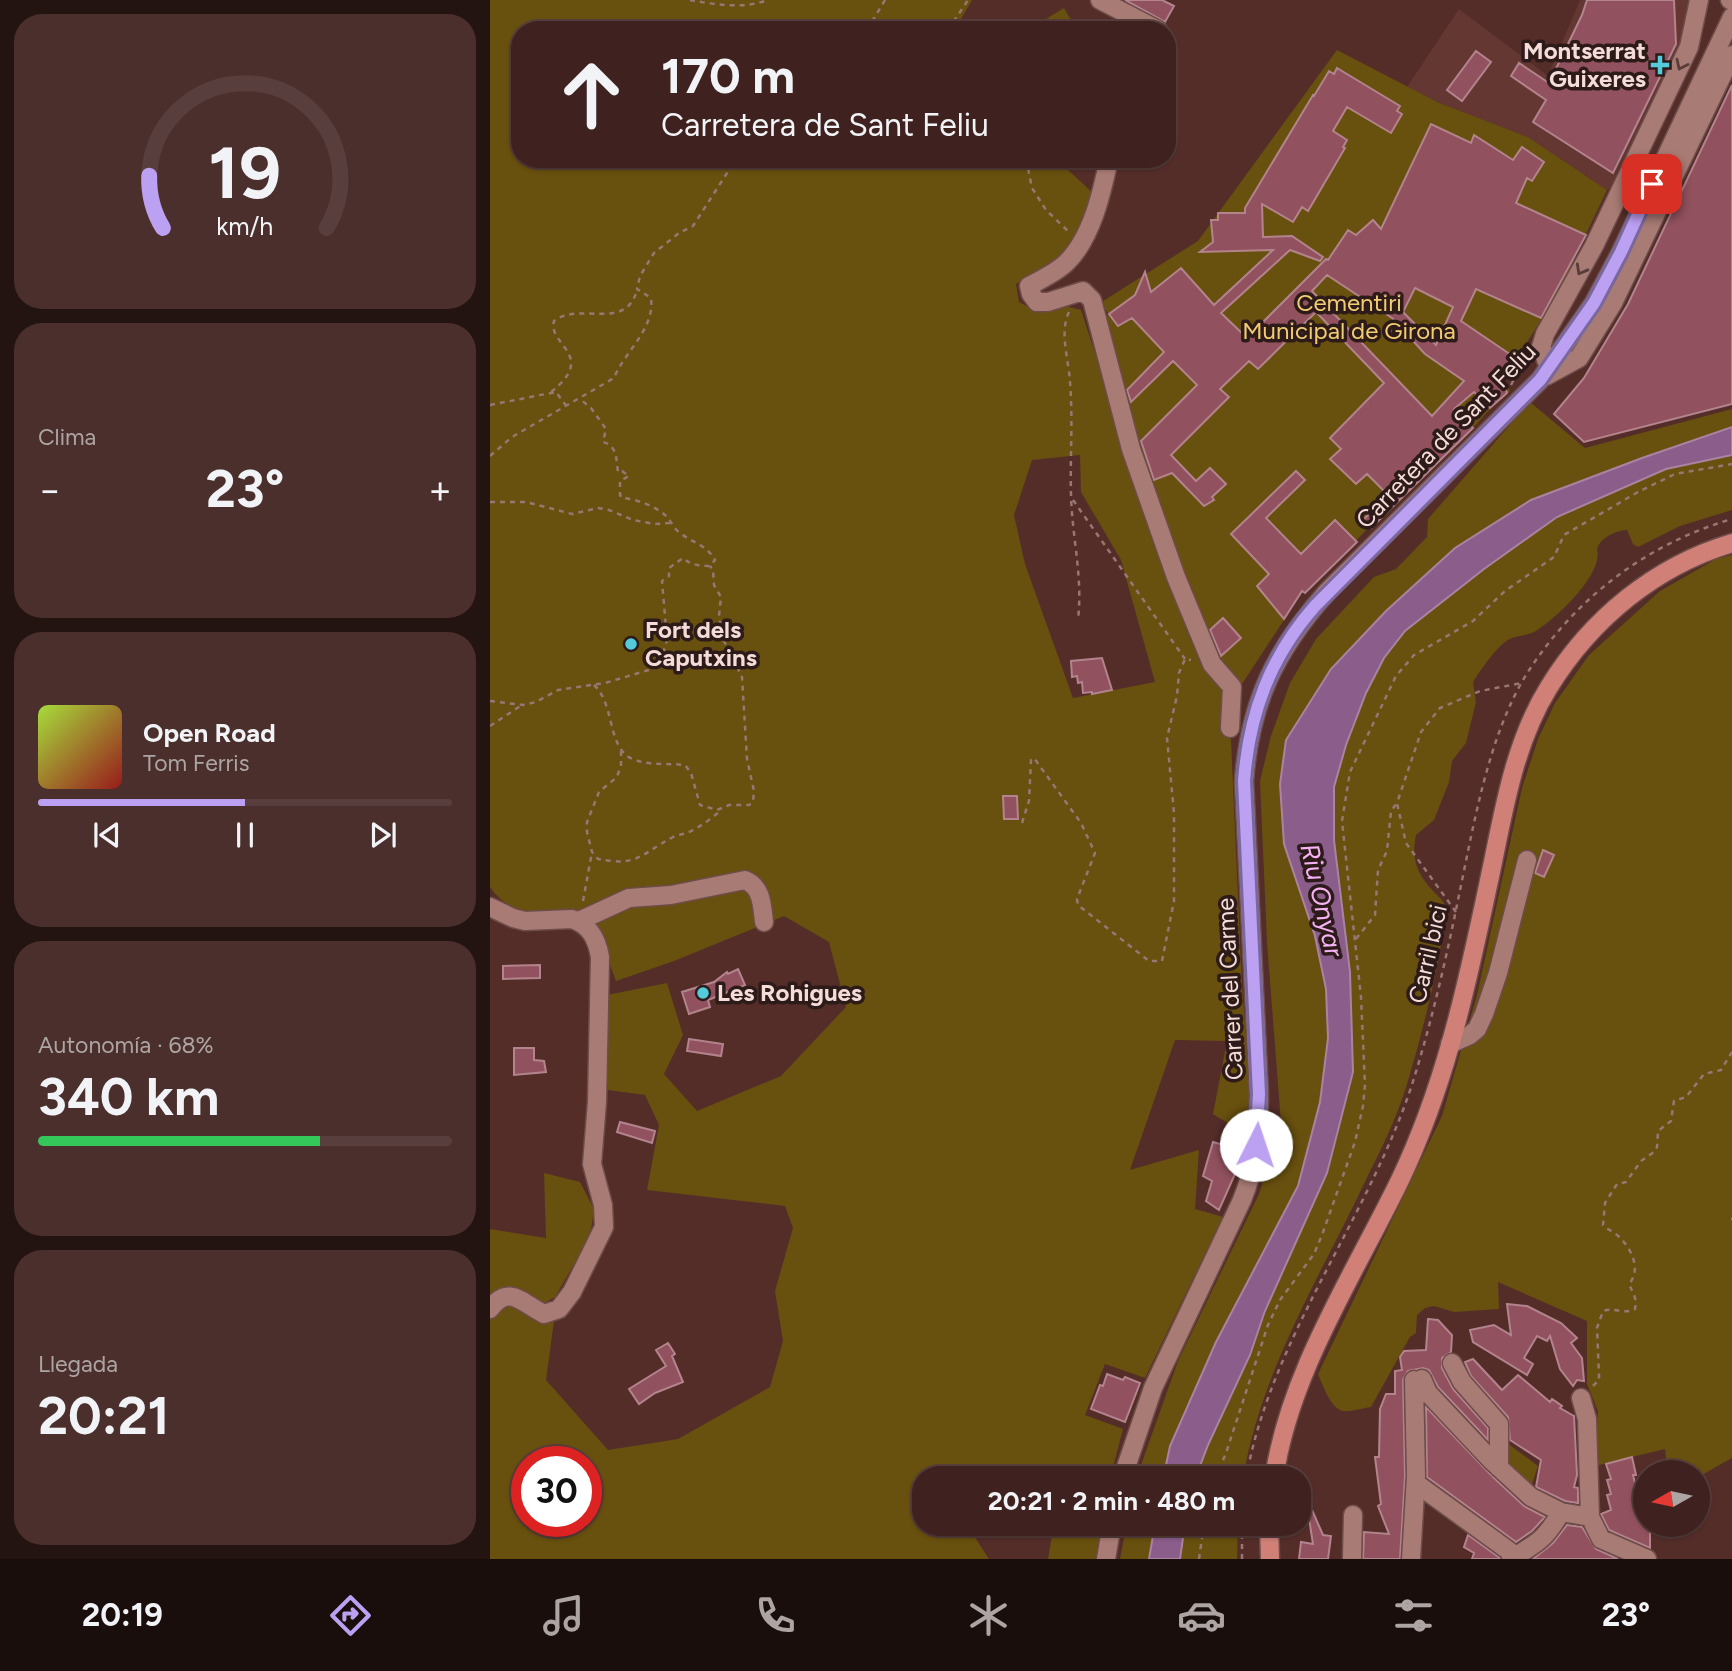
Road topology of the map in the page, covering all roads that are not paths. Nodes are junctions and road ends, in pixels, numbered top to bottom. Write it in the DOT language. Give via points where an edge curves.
graph roads {
  1 [pos="1100,0"];
  2 [pos="1699,0"];
  3 [pos="1732,17"];
  4 [pos="1141,21"];
  5 [pos="1732,55"];
  6 [pos="1106,168"];
  7 [pos="1545,373"];
  8 [pos="1732,543"];
  9 [pos="1230,728"];
  10 [pos="1245,765"];
  11 [pos="1527,860"];
  12 [pos="490,907"];
  13 [pos="577,920"];
  14 [pos="764,922"];
  15 [pos="1450,1044"];
  16 [pos="490,1310"];
  17 [pos="1452,1363"];
  18 [pos="1432,1398"];
  19 [pos="1581,1400"];
  20 [pos="1416,1409"];
  21 [pos="1126,1466"];
  22 [pos="1277,1466"];
  23 [pos="1499,1468"];
  24 [pos="1417,1484"];
  25 [pos="1561,1512"];
  26 [pos="1353,1515"];
  27 [pos="1590,1517"];
  28 [pos="1110,1536"];
  29 [pos="1269,1536"];
  30 [pos="1513,1558"];
  31 [pos="1106,1559"];
  32 [pos="1270,1559"];
  33 [pos="1352,1559"];
  34 [pos="1411,1559"];
  35 [pos="1647,1559"];
  1 -- 4 [label="street"];
  2 -- 7 [label="street, one-way" via="1689,47 1594,247 1545,334 1541,347"];
  3 -- 7 [label="street, Carretera de Sant Feliu" via="1621,252 1594,303"];
  5 -- 7 [label="street" via="1613,303 1579,358"];
  6 -- 9 [label="street" via="1082,242 1067,262 1029,286 1037,302 1083,291 1092,300 1131,449 1176,577 1212,664 1232,687"];
  7 -- 10 [label="street, Carretera de Sant Feliu" via="1303,620 1260,694"];
  8 -- 15 [label="main road" via="1685,562 1629,596 1581,641 1546,691 1511,782"];
  10 -- 21 [label="street, Carrer del Carme" via="1259,1094 1252,1168 1242,1200 1153,1388"];
  11 -- 15 [label="street" via="1484,1014 1477,1029"];
  12 -- 13 [label="street" via="525,921"];
  13 -- 14 [label="street" via="628,898 671,895 745,880 759,891"];
  13 -- 16 [label="street" via="595,936 600,957 592,1164 604,1227 559,1309 544,1314 512,1296 502,1297"];
  15 -- 22 [label="main road" via="1401,1177 1319,1339 1286,1426"];
  17 -- 23 [label="street" via="1462,1382 1499,1424"];
  18 -- 20 [label="street"];
  18 -- 20 [label="street" via="1418,1379"];
  18 -- 23 [label="street"];
  19 -- 27 [label="street" via="1587,1419"];
  20 -- 34 [label="street"];
  23 -- 25 [label="street" via="1531,1497"];
  24 -- 30 [label="street"];
  25 -- 27 [label="street"];
  25 -- 30 [label="street" via="1549,1533"];
  26 -- 33 [label="street"];
  27 -- 35 [label="street" via="1601,1539"];
  28 -- 31 [label="street"];
  29 -- 32 [label="main road"];
}
